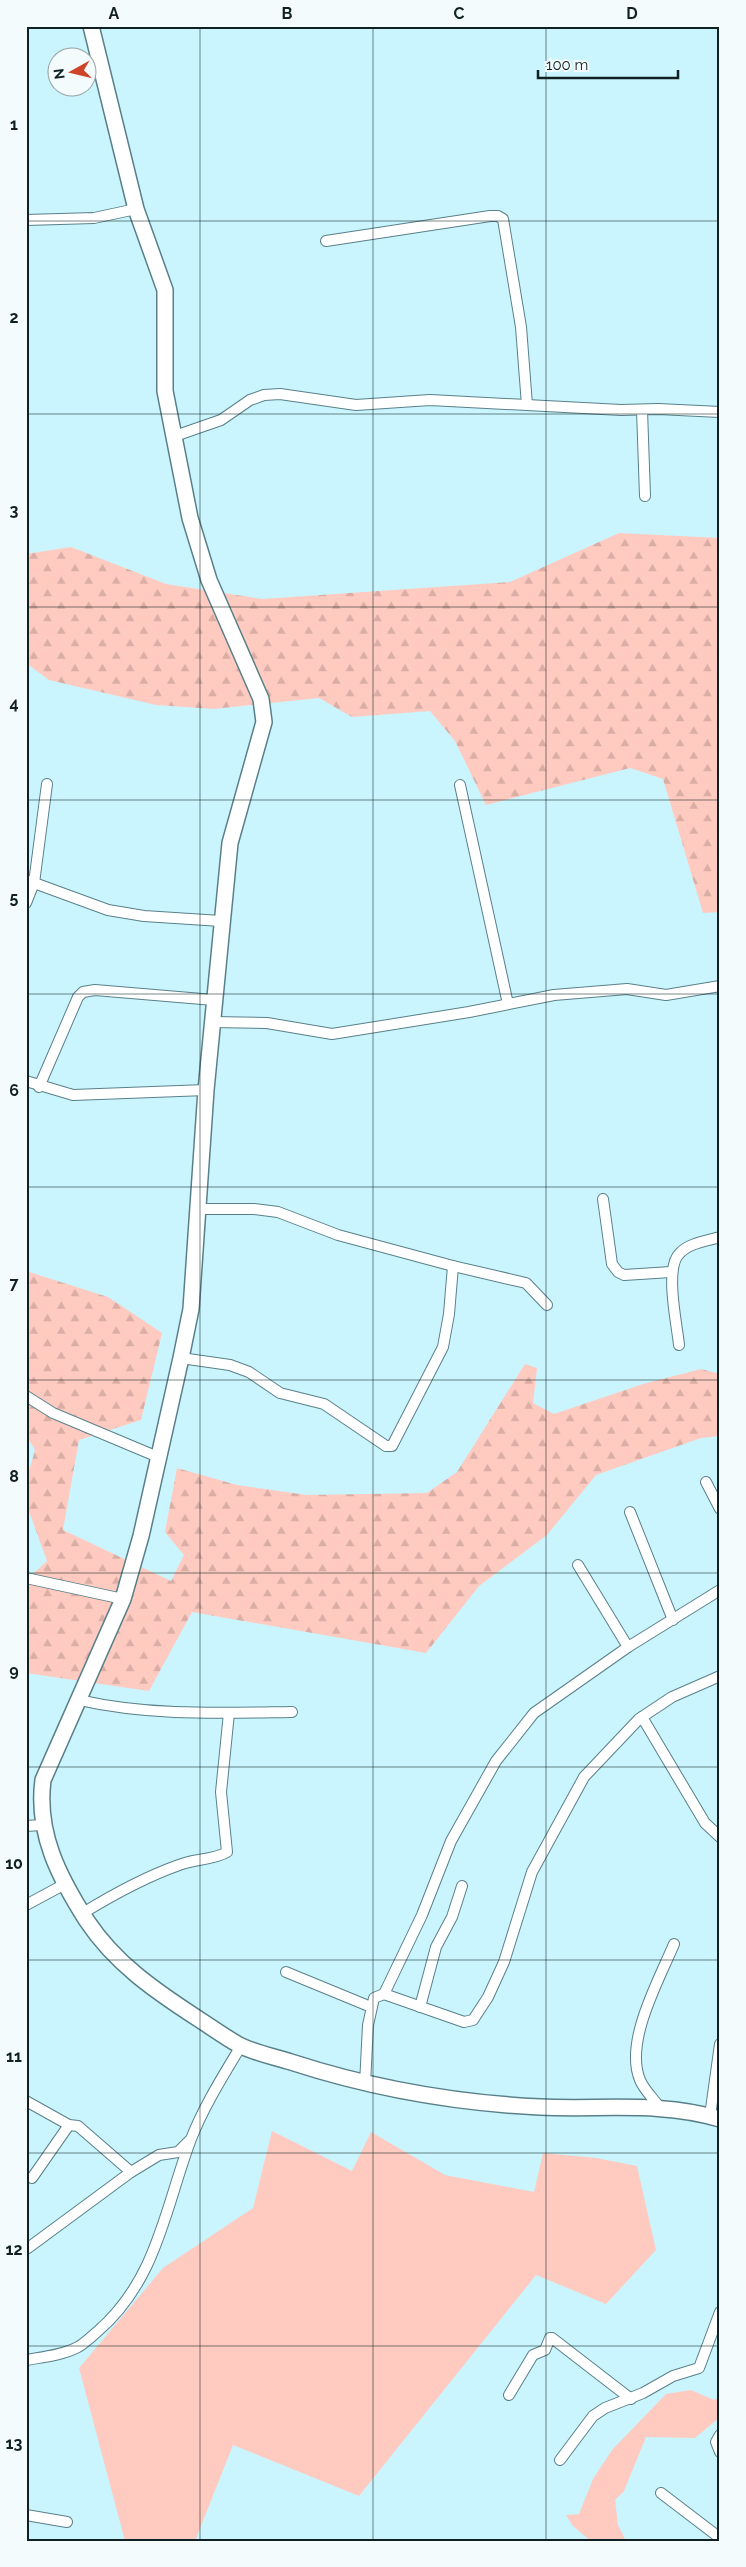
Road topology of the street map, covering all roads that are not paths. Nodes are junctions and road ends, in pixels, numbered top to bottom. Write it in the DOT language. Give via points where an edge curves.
graph roads {
  1 [pos="91,26"];
  2 [pos="136,209"];
  3 [pos="26,220"];
  4 [pos="326,241"];
  5 [pos="527,405"];
  6 [pos="642,410"];
  7 [pos="720,412"];
  8 [pos="172,438"];
  9 [pos="646,496"];
  10 [pos="47,784"];
  11 [pos="460,785"];
  12 [pos="30,881"];
  13 [pos="26,903"];
  14 [pos="221,921"];
  15 [pos="720,986"];
  16 [pos="214,1000"];
  17 [pos="508,1004"];
  18 [pos="212,1022"];
  19 [pos="26,1081"];
  20 [pos="39,1087"];
  21 [pos="206,1090"];
  22 [pos="603,1200"];
  23 [pos="199,1209"];
  24 [pos="720,1238"];
  25 [pos="453,1266"];
  26 [pos="672,1272"];
  27 [pos="547,1305"];
  28 [pos="679,1345"];
  29 [pos="182,1358"];
  30 [pos="26,1396"];
  31 [pos="158,1457"];
  32 [pos="706,1482"];
  33 [pos="720,1509"];
  34 [pos="630,1512"];
  35 [pos="578,1565"];
  36 [pos="26,1578"];
  37 [pos="720,1590"];
  38 [pos="123,1599"];
  39 [pos="673,1620"];
  40 [pos="628,1647"];
  41 [pos="720,1676"];
  42 [pos="79,1700"];
  43 [pos="292,1712"];
  44 [pos="229,1713"];
  45 [pos="642,1717"];
  46 [pos="42,1825"];
  47 [pos="26,1826"];
  48 [pos="720,1837"];
  49 [pos="65,1884"];
  50 [pos="462,1886"];
  51 [pos="26,1905"];
  52 [pos="83,1913"];
  53 [pos="674,1944"];
  54 [pos="286,1972"];
  55 [pos="384,1994"];
  56 [pos="371,2007"];
  57 [pos="420,2007"];
  58 [pos="720,2044"];
  59 [pos="241,2046"];
  60 [pos="365,2084"];
  61 [pos="26,2101"];
  62 [pos="660,2108"];
  63 [pos="715,2118"];
  64 [pos="69,2124"];
  65 [pos="192,2138"];
  66 [pos="131,2172"];
  67 [pos="32,2178"];
  68 [pos="28,2248"];
  69 [pos="720,2312"];
  70 [pos="26,2360"];
  71 [pos="509,2395"];
  72 [pos="631,2399"];
  73 [pos="720,2435"];
  74 [pos="720,2452"];
  75 [pos="560,2460"];
  76 [pos="661,2493"];
  77 [pos="26,2515"];
  78 [pos="67,2522"];
  79 [pos="720,2538"];
  1 -- 2 [label="street"];
  2 -- 3 [label="street" via="94,218"];
  2 -- 8 [label="street" via="165,290 163,365"];
  4 -- 5 [label="street" via="490,216 503,220 521,327"];
  5 -- 6 [label="street"];
  5 -- 8 [label="street" via="419,400 356,405 280,394 250,400 221,420"];
  6 -- 7 [label="street"];
  6 -- 9 [label="street"];
  8 -- 14 [label="street" via="203,563 248,665 264,711 264,722 230,843"];
  10 -- 12 [label="street"];
  11 -- 17 [label="street"];
  12 -- 13 [label="street"];
  12 -- 14 [label="street" via="108,910"];
  14 -- 16 [label="street"];
  15 -- 17 [label="street" via="666,995 627,989 554,995"];
  16 -- 18 [label="street"];
  16 -- 20 [label="street" via="95,990 83,992"];
  17 -- 18 [label="street" via="332,1034 267,1024"];
  18 -- 21 [label="street"];
  19 -- 20 [label="street"];
  20 -- 21 [label="street" via="73,1095"];
  21 -- 23 [label="street"];
  22 -- 26 [label="street" via="612,1264 618,1272 624,1275"];
  23 -- 25 [label="street" via="278,1212 338,1235"];
  23 -- 29 [label="street" via="191,1309"];
  24 -- 26 [label="street" via="687,1247 674,1260"];
  25 -- 27 [label="street" via="526,1283"];
  25 -- 29 [label="street" via="443,1347 392,1446 386,1446 324,1404 280,1393 249,1372"];
  26 -- 28 [label="street"];
  29 -- 31 [label="street"];
  30 -- 31 [label="street" via="53,1413"];
  31 -- 38 [label="street"];
  32 -- 33 [label="street"];
  34 -- 39 [label="street"];
  35 -- 40 [label="street"];
  36 -- 38 [label="street"];
  37 -- 39 [label="street"];
  38 -- 42 [label="street"];
  39 -- 40 [label="street"];
  40 -- 55 [label="street" via="534,1713 496,1762 450,1841 422,1914"];
  41 -- 45 [label="street" via="672,1697"];
  42 -- 44 [label="street" via="146,1711"];
  42 -- 46 [label="street" via="43,1780 40,1799"];
  43 -- 44 [label="street"];
  44 -- 52 [label="street" via="221,1792 227,1852 154,1875 122,1889"];
  45 -- 48 [label="street" via="705,1823"];
  45 -- 57 [label="street" via="604,1754 577,1788 532,1872 504,1962 478,2015 464,2022"];
  46 -- 47 [label="street"];
  46 -- 49 [label="street" via="54,1864"];
  49 -- 51 [label="street"];
  49 -- 52 [label="street"];
  50 -- 57 [label="street" via="452,1917 436,1947"];
  52 -- 59 [label="street" via="97,1936 126,1968"];
  53 -- 62 [label="street" via="636,2039 637,2069 641,2081"];
  54 -- 56 [label="street"];
  55 -- 56 [label="street" via="374,1998"];
  55 -- 57 [label="street"];
  56 -- 60 [label="street"];
  58 -- 63 [label="street"];
  59 -- 60 [label="street"];
  59 -- 65 [label="street"];
  60 -- 62 [label="street" via="505,2105"];
  61 -- 64 [label="street"];
  62 -- 63 [label="street"];
  64 -- 66 [label="street" via="78,2126"];
  64 -- 67 [label="street"];
  65 -- 66 [label="street" via="178,2152 159,2155"];
  65 -- 70 [label="street" via="151,2260 113,2318 78,2347"];
  66 -- 68 [label="street"];
  69 -- 72 [label="street" via="698,2368 673,2376"];
  71 -- 72 [label="street" via="533,2355 545,2350 552,2338"];
  72 -- 75 [label="street" via="593,2416"];
  73 -- 74 [label="street" via="716,2442"];
  76 -- 79 [label="street"];
  77 -- 78 [label="street"];
}
